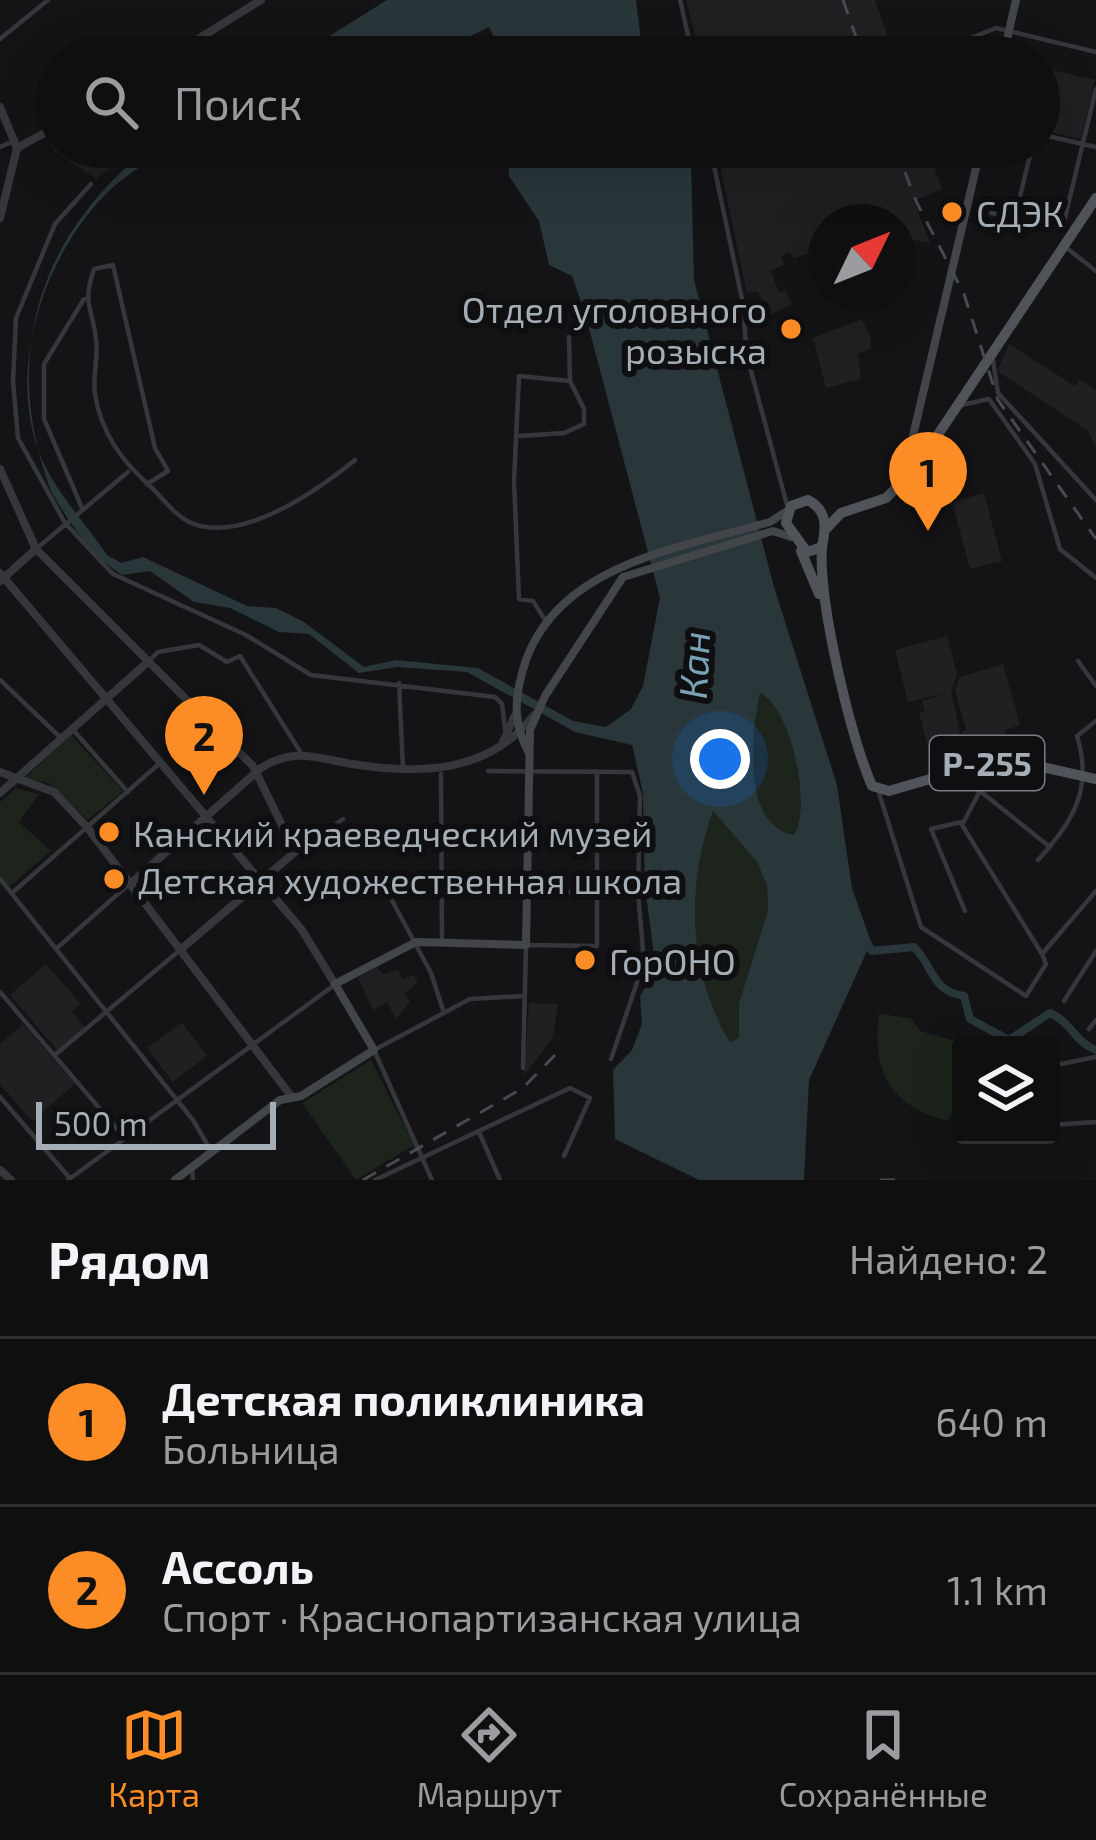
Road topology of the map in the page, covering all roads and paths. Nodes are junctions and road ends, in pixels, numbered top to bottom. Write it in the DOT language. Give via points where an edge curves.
graph roads {
  1 [pos="48,0"];
  2 [pos="261,0"];
  3 [pos="680,0"];
  4 [pos="1016,0"];
  5 [pos="1009,31"];
  6 [pos="203,36"];
  7 [pos="688,36"];
  8 [pos="976,36"];
  9 [pos="1008,36"];
  10 [pos="1030,36"];
  11 [pos="0,39"];
  12 [pos="1060,43"];
  13 [pos="1096,52"];
  14 [pos="1096,89"];
  15 [pos="0,106"];
  16 [pos="36,135"];
  17 [pos="1060,139"];
  18 [pos="16,144"];
  19 [pos="1083,144"];
  20 [pos="0,147"];
  21 [pos="1096,148"];
  22 [pos="714,168"];
  23 [pos="976,168"];
  24 [pos="1027,168"];
  25 [pos="91,184"];
  26 [pos="3,195"];
  27 [pos="1096,198"];
  28 [pos="991,213"];
  29 [pos="0,218"];
  30 [pos="1015,219"];
  31 [pos="1068,232"];
  32 [pos="1064,246"];
  33 [pos="1096,272"];
  34 [pos="84,299"];
  35 [pos="568,337"];
  36 [pos="991,355"];
  37 [pos="570,380"];
  38 [pos="957,407"];
  39 [pos="520,436"];
  40 [pos="926,453"];
  41 [pos="908,457"];
  42 [pos="355,460"];
  43 [pos="0,469"];
  44 [pos="128,472"];
  45 [pos="147,484"];
  46 [pos="784,489"];
  47 [pos="895,492"];
  48 [pos="803,500"];
  49 [pos="1096,500"];
  50 [pos="818,507"];
  51 [pos="82,508"];
  52 [pos="788,510"];
  53 [pos="841,513"];
  54 [pos="65,523"];
  55 [pos="772,526"];
  56 [pos="825,530"];
  57 [pos="794,540"];
  58 [pos="822,547"];
  59 [pos="36,549"];
  60 [pos="643,562"];
  61 [pos="1,577"];
  62 [pos="1096,578"];
  63 [pos="547,623"];
  64 [pos="831,627"];
  65 [pos="149,661"];
  66 [pos="1078,661"];
  67 [pos="0,680"];
  68 [pos="399,682"];
  69 [pos="1096,686"];
  70 [pos="107,698"];
  71 [pos="534,715"];
  72 [pos="514,717"];
  73 [pos="1096,721"];
  74 [pos="73,730"];
  75 [pos="519,735"];
  76 [pos="507,737"];
  77 [pos="62,739"];
  78 [pos="301,753"];
  79 [pos="530,755"];
  80 [pos="161,762"];
  81 [pos="476,762"];
  82 [pos="983,764"];
  83 [pos="403,768"];
  84 [pos="488,771"];
  85 [pos="0,772"];
  86 [pos="256,772"];
  87 [pos="532,773"];
  88 [pos="597,773"];
  89 [pos="441,774"];
  90 [pos="1091,777"];
  91 [pos="19,778"];
  92 [pos="879,791"];
  93 [pos="980,791"];
  94 [pos="128,792"];
  95 [pos="0,794"];
  96 [pos="207,817"];
  97 [pos="344,819"];
  98 [pos="961,822"];
  99 [pos="88,827"];
  100 [pos="1050,847"];
  101 [pos="295,852"];
  102 [pos="1038,860"];
  103 [pos="0,879"];
  104 [pos="260,880"];
  105 [pos="130,884"];
  106 [pos="441,889"];
  107 [pos="528,891"];
  108 [pos="638,892"];
  109 [pos="597,893"];
  110 [pos="12,894"];
  111 [pos="1095,894"];
  112 [pos="965,911"];
  113 [pos="416,943"];
  114 [pos="442,943"];
  115 [pos="526,945"];
  116 [pos="56,949"];
  117 [pos="180,950"];
  118 [pos="1096,951"];
  119 [pos="1042,954"];
  120 [pos="335,984"];
  121 [pos="0,992"];
  122 [pos="524,996"];
  123 [pos="1064,1001"];
  124 [pos="107,1011"];
  125 [pos="444,1013"];
  126 [pos="1096,1020"];
  127 [pos="1089,1029"];
  128 [pos="251,1045"];
  129 [pos="374,1050"];
  130 [pos="56,1054"];
  131 [pos="1096,1057"];
  132 [pos="611,1059"];
  133 [pos="1060,1064"];
  134 [pos="524,1068"];
  135 [pos="285,1095"];
  136 [pos="0,1096"];
  137 [pos="175,1100"];
  138 [pos="1096,1122"];
  139 [pos="1060,1124"];
  140 [pos="479,1132"];
  141 [pos="124,1136"];
  142 [pos="211,1151"];
  143 [pos="564,1156"];
  144 [pos="422,1157"];
  145 [pos="192,1166"];
  146 [pos="0,1169"];
  147 [pos="68,1178"];
  148 [pos="10,1180"];
  149 [pos="175,1180"];
  150 [pos="193,1180"];
  151 [pos="375,1180"];
  152 [pos="433,1180"];
  153 [pos="500,1180"];
  1 -- 11 [label="street"];
  2 -- 6 [label="street"];
  3 -- 7 [label="street"];
  4 -- 5 [label="main road"];
  5 -- 8 [label="street"];
  5 -- 9 [label="main road"];
  5 -- 10 [label="street"];
  12 -- 13 [label="street"];
  14 -- 19 [label="street"];
  15 -- 18 [label="street"];
  16 -- 18 [label="street"];
  17 -- 19 [label="street"];
  18 -- 20 [label="street"];
  18 -- 26 [label="street"];
  19 -- 21 [label="street"];
  19 -- 31 [label="street"];
  22 -- 46 [label="street" via="747,356"];
  23 -- 41 [label="main road"];
  24 -- 30 [label="street"];
  25 -- 54 [label="street" via="55,224 16,318 18,438"];
  26 -- 29 [label="street"];
  27 -- 31 [label="main road"];
  28 -- 30 [label="street"];
  30 -- 31 [label="street"];
  31 -- 32 [label="main road"];
  32 -- 33 [label="street"];
  32 -- 36 [label="main road"];
  34 -- 44 [label="street" via="97,339 95,395"];
  34 -- 45 [label="street" via="94,269 112,266 155,448 168,470"];
  34 -- 51 [label="street" via="44,364 44,418"];
  35 -- 37 [label="street"];
  36 -- 38 [label="main road"];
  36 -- 49 [label="street" via="998,393"];
  37 -- 39 [label="street" via="519,376"];
  37 -- 39 [label="street" via="584,424"];
  38 -- 40 [label="main road"];
  38 -- 62 [label="street" via="989,399 1035,464 1060,549"];
  39 -- 63 [label="street" via="519,599 533,601"];
  40 -- 41 [label="main road"];
  40 -- 47 [label="main road"];
  41 -- 47 [label="main road"];
  42 -- 45 [label="street" via="289,508 224,525 194,524"];
  43 -- 59 [label="street"];
  44 -- 45 [label="street"];
  44 -- 51 [label="street"];
  46 -- 48 [label="street"];
  46 -- 52 [label="street"];
  47 -- 53 [label="main road"];
  48 -- 50 [label="main road"];
  48 -- 52 [label="main road"];
  50 -- 53 [label="main road"];
  50 -- 56 [label="main road, Р-255"];
  51 -- 54 [label="street"];
  52 -- 55 [label="main road"];
  52 -- 57 [label="main road, Р-255"];
  53 -- 56 [label="main road"];
  54 -- 59 [label="street"];
  54 -- 68 [label="street" via="112,574 246,634 311,675"];
  55 -- 57 [label="main road"];
  55 -- 60 [label="main road"];
  56 -- 58 [label="main road, Р-255"];
  57 -- 58 [label="main road" via="807,552"];
  57 -- 64 [label="main road, Р-255"];
  58 -- 64 [label="main road, Р-255"];
  59 -- 61 [label="street"];
  59 -- 65 [label="street"];
  60 -- 63 [label="main road" via="581,587"];
  60 -- 71 [label="main road" via="615,584"];
  61 -- 70 [label="street"];
  63 -- 72 [label="main road"];
  64 -- 92 [label="main road, Р-255" via="864,764"];
  65 -- 70 [label="street"];
  65 -- 78 [label="street" via="199,645 227,662 240,656"];
  65 -- 86 [label="street"];
  66 -- 69 [label="street"];
  67 -- 77 [label="street"];
  68 -- 76 [label="street" via="495,697"];
  68 -- 83 [label="street"];
  70 -- 74 [label="street"];
  70 -- 80 [label="street"];
  71 -- 75 [label="street"];
  71 -- 79 [label="main road"];
  72 -- 75 [label="main road"];
  72 -- 76 [label="street"];
  73 -- 90 [label="street" via="1077,736"];
  74 -- 77 [label="street"];
  74 -- 94 [label="street"];
  75 -- 79 [label="main road"];
  75 -- 81 [label="street"];
  76 -- 81 [label="street"];
  77 -- 91 [label="street"];
  78 -- 83 [label="street"];
  78 -- 86 [label="street"];
  79 -- 87 [label="main road"];
  80 -- 94 [label="street"];
  80 -- 96 [label="street"];
  81 -- 83 [label="street"];
  82 -- 90 [label="main road, Р-255" via="1016,759"];
  82 -- 92 [label="main road, Р-255"];
  82 -- 93 [label="street"];
  84 -- 87 [label="street"];
  85 -- 91 [label="street"];
  86 -- 96 [label="street"];
  86 -- 101 [label="street"];
  87 -- 88 [label="street"];
  87 -- 107 [label="main road"];
  88 -- 108 [label="street" via="632,772 640,796"];
  88 -- 109 [label="street"];
  89 -- 106 [label="street"];
  90 -- 100 [label="street"];
  91 -- 95 [label="street"];
  91 -- 99 [label="street" via="54,792"];
  92 -- 119 [label="street" via="921,928 1026,996 1046,964"];
  93 -- 98 [label="street"];
  93 -- 100 [label="street"];
  94 -- 99 [label="street"];
  96 -- 104 [label="street"];
  96 -- 105 [label="street"];
  97 -- 101 [label="street"];
  98 -- 112 [label="street" via="931,829"];
  98 -- 119 [label="street"];
  99 -- 105 [label="street"];
  99 -- 110 [label="street"];
  100 -- 102 [label="street"];
  101 -- 104 [label="street"];
  103 -- 110 [label="street"];
  104 -- 117 [label="street"];
  104 -- 120 [label="street"];
  105 -- 116 [label="street"];
  105 -- 117 [label="street"];
  106 -- 107 [label="street"];
  106 -- 113 [label="street" via="387,891"];
  106 -- 114 [label="street"];
  107 -- 109 [label="street"];
  107 -- 115 [label="main road"];
  108 -- 109 [label="street"];
  108 -- 132 [label="street" via="644,962"];
  109 -- 115 [label="street" via="597,946"];
  110 -- 116 [label="street"];
  111 -- 119 [label="street"];
  113 -- 114 [label="main road"];
  113 -- 120 [label="main road"];
  113 -- 125 [label="street"];
  114 -- 115 [label="main road"];
  115 -- 122 [label="street"];
  116 -- 124 [label="street"];
  117 -- 124 [label="street"];
  117 -- 128 [label="street"];
  118 -- 123 [label="street"];
  120 -- 128 [label="street"];
  120 -- 129 [label="main road"];
  121 -- 130 [label="street"];
  122 -- 125 [label="street" via="470,999"];
  122 -- 134 [label="street"];
  124 -- 130 [label="street"];
  124 -- 137 [label="street"];
  125 -- 129 [label="street"];
  126 -- 127 [label="street"];
  128 -- 135 [label="street"];
  128 -- 137 [label="street"];
  129 -- 135 [label="main road" via="301,1096"];
  129 -- 144 [label="street"];
  130 -- 141 [label="street"];
  131 -- 133 [label="street"];
  135 -- 142 [label="main road"];
  136 -- 147 [label="street"];
  137 -- 141 [label="street"];
  137 -- 142 [label="street"];
  138 -- 139 [label="street"];
  140 -- 143 [label="street" via="570,1088 590,1098"];
  140 -- 144 [label="street"];
  140 -- 153 [label="street"];
  141 -- 147 [label="street"];
  142 -- 145 [label="main road"];
  144 -- 151 [label="street"];
  144 -- 152 [label="street"];
  145 -- 149 [label="main road"];
  145 -- 150 [label="street"];
  146 -- 148 [label="street"];
}
